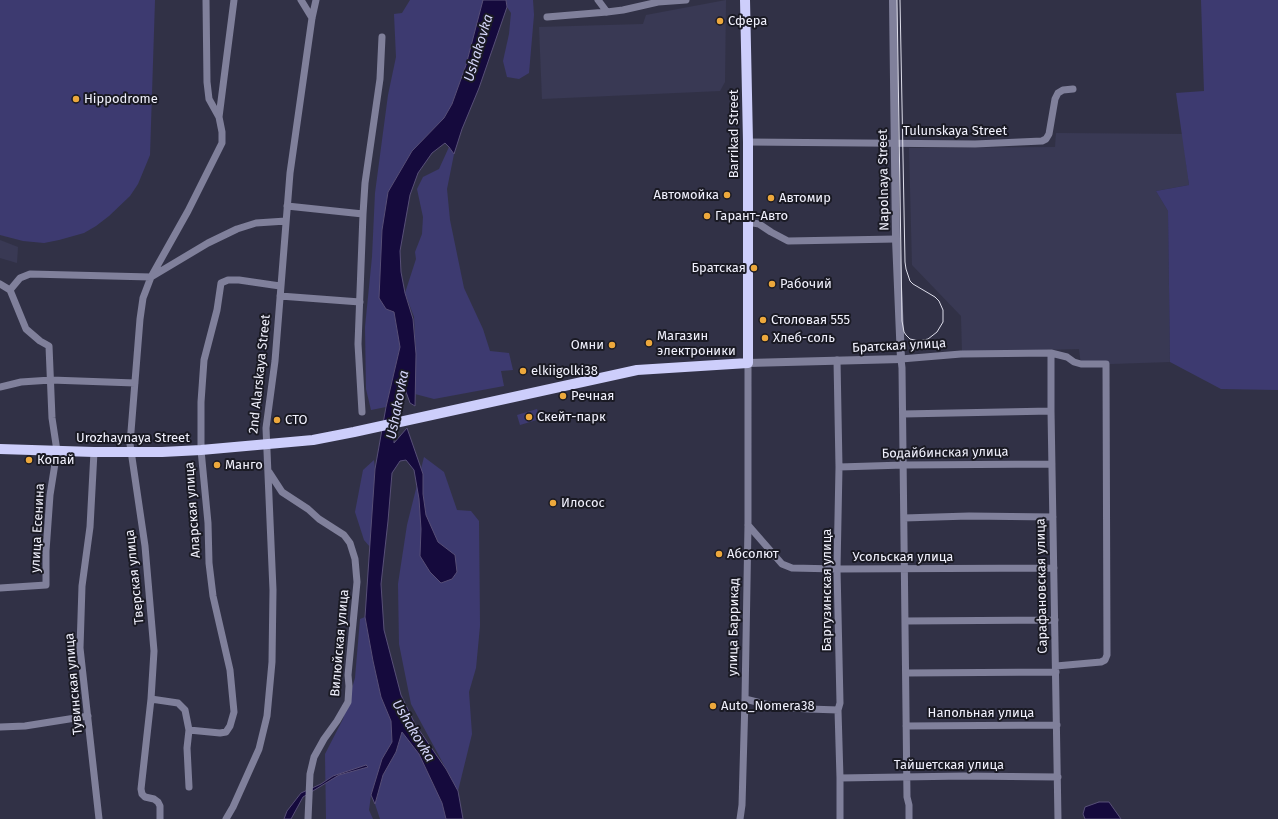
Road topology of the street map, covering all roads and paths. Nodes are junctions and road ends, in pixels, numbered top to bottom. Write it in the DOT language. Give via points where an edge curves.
graph roads {
  1 [pos="206,0"];
  2 [pos="234,0"];
  3 [pos="301,0"];
  4 [pos="316,0"];
  5 [pos="598,0"];
  6 [pos="686,0"];
  7 [pos="745,0"];
  8 [pos="893,0"];
  9 [pos="607,12"];
  10 [pos="547,17"];
  11 [pos="312,18"];
  12 [pos="382,37"];
  13 [pos="1073,89"];
  14 [pos="219,117"];
  15 [pos="748,142"];
  16 [pos="895,143"];
  17 [pos="287,206"];
  18 [pos="363,214"];
  19 [pos="286,221"];
  20 [pos="747,222"];
  21 [pos="896,239"];
  22 [pos="151,277"];
  23 [pos="0,284"];
  24 [pos="280,286"];
  25 [pos="10,290"];
  26 [pos="280,296"];
  27 [pos="360,302"];
  28 [pos="1051,353"];
  29 [pos="901,359"];
  30 [pos="837,360"];
  31 [pos="748,363"];
  32 [pos="51,380"];
  33 [pos="135,383"];
  34 [pos="0,387"];
  35 [pos="1051,411"];
  36 [pos="362,412"];
  37 [pos="903,414"];
  38 [pos="266,444"];
  39 [pos="0,449"];
  40 [pos="202,450"];
  41 [pos="57,451"];
  42 [pos="94,452"];
  43 [pos="130,452"];
  44 [pos="1052,464"];
  45 [pos="904,465"];
  46 [pos="839,467"];
  47 [pos="268,472"];
  48 [pos="282,492"];
  49 [pos="269,497"];
  50 [pos="1053,517"];
  51 [pos="904,518"];
  52 [pos="748,525"];
  53 [pos="1054,568"];
  54 [pos="837,569"];
  55 [pos="905,569"];
  56 [pos="0,588"];
  57 [pos="1055,620"];
  58 [pos="905,621"];
  59 [pos="1056,669"];
  60 [pos="906,673"];
  61 [pos="151,699"];
  62 [pos="745,699"];
  63 [pos="838,710"];
  64 [pos="88,716"];
  65 [pos="1057,725"];
  66 [pos="0,726"];
  67 [pos="906,726"];
  68 [pos="189,730"];
  69 [pos="907,777"];
  70 [pos="1058,777"];
  71 [pos="840,778"];
  72 [pos="189,786"];
  73 [pos="99,819"];
  74 [pos="160,819"];
  75 [pos="226,819"];
  76 [pos="308,819"];
  77 [pos="740,819"];
  78 [pos="840,819"];
  79 [pos="909,819"];
  80 [pos="1058,819"];
  1 -- 14 [label="street" via="207,82 209,99"];
  2 -- 14 [label="street"];
  3 -- 11 [label="street"];
  4 -- 11 [label="street, 2nd Alarskaya Street"];
  5 -- 9 [label="street"];
  6 -- 9 [label="street" via="658,2"];
  7 -- 15 [label="main road, Barrikad Street"];
  8 -- 16 [label="street, Napolnaya Street"];
  9 -- 10 [label="street"];
  11 -- 17 [label="street, 2nd Alarskaya Street"];
  12 -- 18 [label="street" via="380,79"];
  13 -- 16 [label="street, Tulunskaya Street" via="1063,90 1054,99 1048,134 1042,142"];
  14 -- 22 [label="street, Тверская улица" via="222,143"];
  15 -- 16 [label="street, Tulunskaya Street"];
  15 -- 20 [label="main road, Barrikad Street"];
  16 -- 21 [label="street, Napolnaya Street"];
  17 -- 18 [label="street"];
  17 -- 19 [label="street, 2nd Alarskaya Street"];
  18 -- 27 [label="street"];
  19 -- 22 [label="street" via="256,223 237,229"];
  19 -- 24 [label="street, 2nd Alarskaya Street"];
  20 -- 21 [label="street" via="759,224 788,241"];
  20 -- 31 [label="main road, Barrikad Street"];
  21 -- 29 [label="street, Napolnaya Street"];
  22 -- 25 [label="street" via="30,274 20,278"];
  22 -- 33 [label="street, Тверская улица" via="143,298"];
  23 -- 25 [label="street"];
  24 -- 26 [label="street, 2nd Alarskaya Street"];
  24 -- 40 [label="street, Аларская улица" via="239,280 221,283 204,360 201,402"];
  25 -- 32 [label="street" via="26,329 49,346"];
  26 -- 27 [label="street"];
  26 -- 38 [label="street, 2nd Alarskaya Street" via="275,361 266,422"];
  27 -- 36 [label="street" via="358,344"];
  28 -- 29 [label="street, Братская улица" via="961,354"];
  28 -- 35 [label="street, Сарафановская улица"];
  28 -- 59 [label="street, Братская улица" via="1081,364 1106,364 1107,655 1101,662"];
  29 -- 30 [label="street, Братская улица"];
  29 -- 37 [label="street"];
  30 -- 31 [label="street, Братская улица"];
  30 -- 46 [label="street, Баргузинская улица"];
  31 -- 38 [label="main road, Urozhaynaya Street" via="637,370 354,432 313,440"];
  31 -- 52 [label="street, улица Баррикад"];
  32 -- 33 [label="street"];
  32 -- 34 [label="street" via="20,382"];
  32 -- 41 [label="street" via="52,418"];
  33 -- 43 [label="street, Тверская улица"];
  35 -- 37 [label="street"];
  35 -- 44 [label="street, Сарафановская улица"];
  37 -- 45 [label="street"];
  38 -- 40 [label="main road, Urozhaynaya Street"];
  38 -- 47 [label="street, 2nd Alarskaya Street"];
  39 -- 41 [label="main road, Urozhaynaya Street"];
  40 -- 43 [label="main road, Urozhaynaya Street"];
  40 -- 68 [label="street, Аларская улица" via="212,596 230,670 234,712 226,732"];
  41 -- 42 [label="main road, Urozhaynaya Street"];
  41 -- 56 [label="street, улица Есенина" via="50,495 46,585"];
  42 -- 43 [label="main road, Urozhaynaya Street"];
  42 -- 64 [label="street, Тувинская улица" via="90,527 82,586 80,648"];
  43 -- 61 [label="street, Тверская улица" via="145,546 154,651"];
  44 -- 45 [label="street, Бодайбинская улица"];
  44 -- 50 [label="street, Сарафановская улица"];
  45 -- 46 [label="street, Бодайбинская улица"];
  45 -- 51 [label="street"];
  46 -- 54 [label="street, Баргузинская улица"];
  47 -- 48 [label="street"];
  47 -- 49 [label="street, 2nd Alarskaya Street"];
  48 -- 49 [label="street"];
  48 -- 76 [label="street, Вилюйская улица" via="344,535 350,543 355,559 357,582 348,675 348,702 314,757 310,774"];
  49 -- 75 [label="street, 2nd Alarskaya Street" via="273,590 272,662 267,716 259,749"];
  50 -- 51 [label="street"];
  50 -- 53 [label="street, Сарафановская улица"];
  51 -- 55 [label="street"];
  52 -- 54 [label="street, Усольская улица" via="782,564 792,568"];
  52 -- 62 [label="street, улица Баррикад"];
  53 -- 55 [label="street, Усольская улица"];
  53 -- 57 [label="street, Сарафановская улица"];
  54 -- 55 [label="street, Усольская улица"];
  54 -- 63 [label="street, Баргузинская улица" via="840,688"];
  55 -- 58 [label="street"];
  57 -- 58 [label="street"];
  57 -- 59 [label="street, Сарафановская улица"];
  58 -- 60 [label="street"];
  59 -- 60 [label="street"];
  59 -- 65 [label="street, Сарафановская улица"];
  60 -- 67 [label="street"];
  61 -- 68 [label="street" via="178,703 185,710"];
  61 -- 74 [label="street, Тверская улица" via="141,789 142,794 158,802"];
  62 -- 63 [label="street" via="777,707"];
  62 -- 77 [label="street, улица Баррикад"];
  63 -- 71 [label="street, Баргузинская улица"];
  64 -- 66 [label="street" via="25,726"];
  64 -- 73 [label="street, Тувинская улица"];
  65 -- 67 [label="street, Напольная улица"];
  65 -- 70 [label="street, Сарафановская улица"];
  67 -- 69 [label="street"];
  68 -- 72 [label="street"];
  69 -- 70 [label="street, Тайшетская улица"];
  69 -- 71 [label="street, Тайшетская улица"];
  69 -- 79 [label="street"];
  70 -- 80 [label="street, Сарафановская улица"];
  71 -- 78 [label="street, Баргузинская улица"];
}
